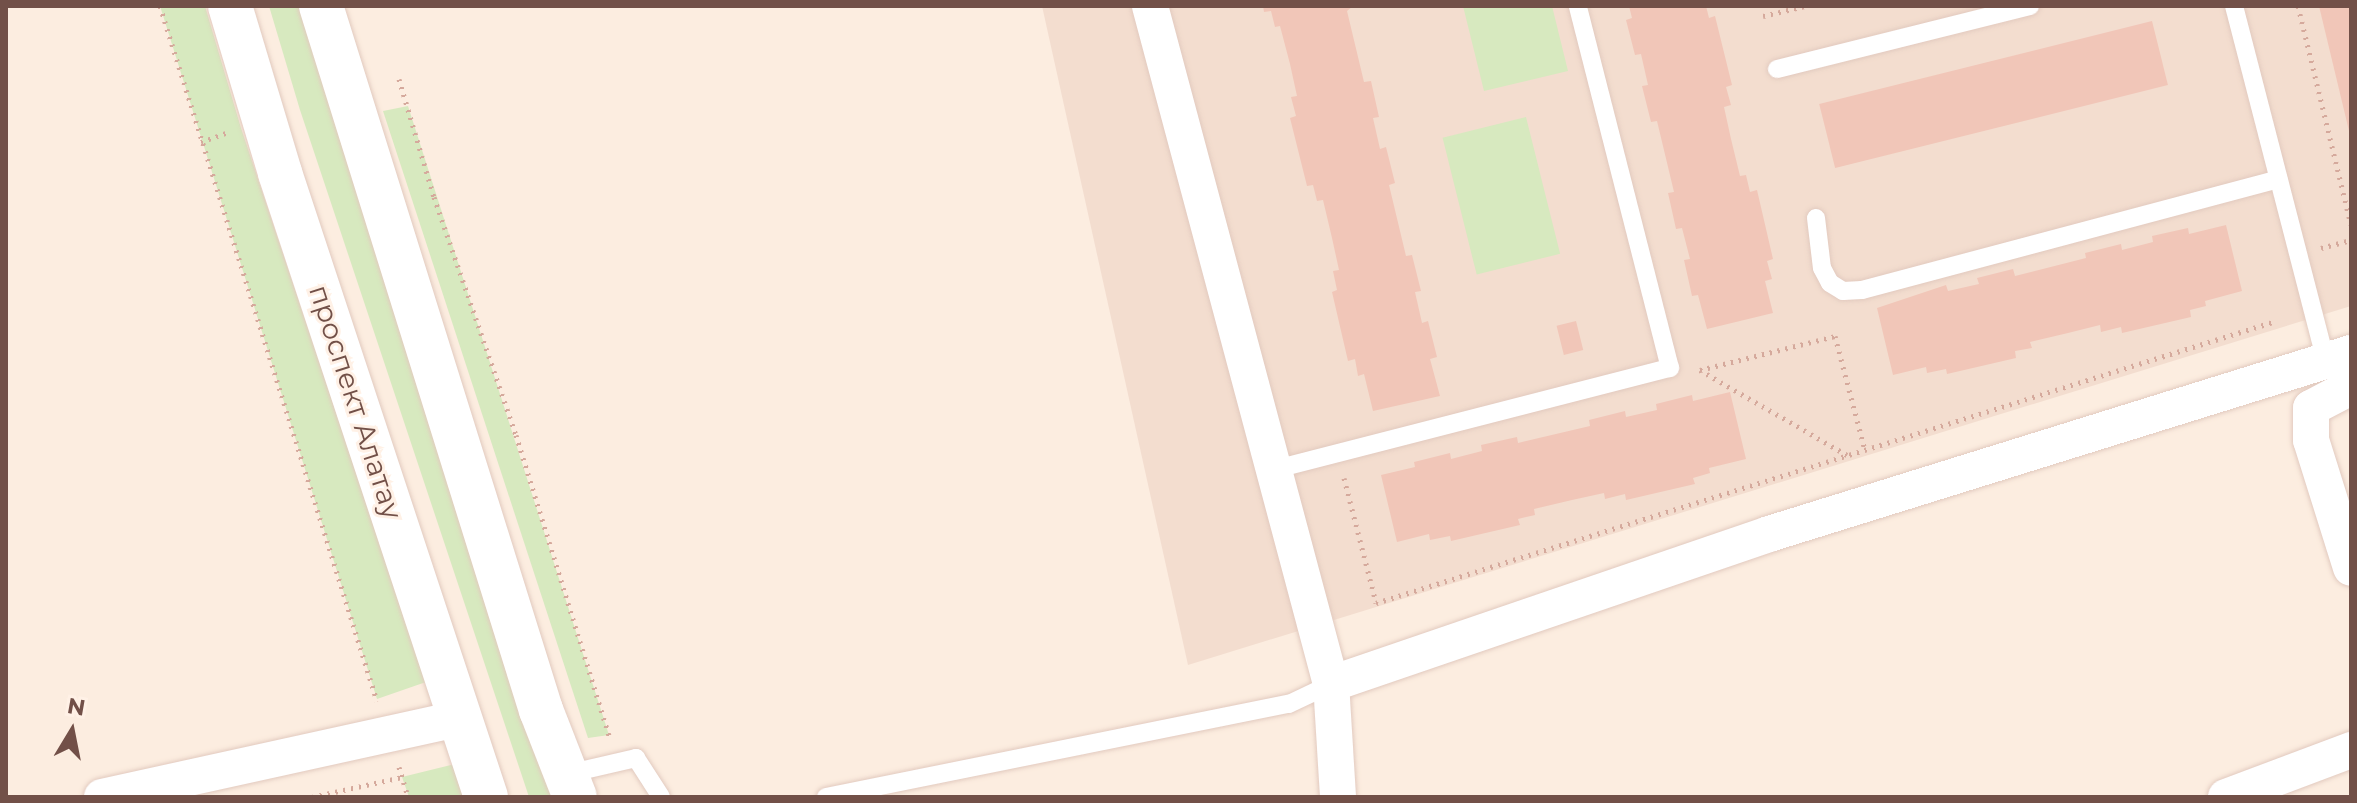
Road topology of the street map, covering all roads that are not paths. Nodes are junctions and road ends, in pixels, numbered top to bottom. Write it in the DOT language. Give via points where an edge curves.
graph roads {
  1 [pos="230,6"];
  2 [pos="321,6"];
  3 [pos="1150,6"];
  4 [pos="1578,6"];
  5 [pos="2030,6"];
  6 [pos="2234,6"];
  7 [pos="1777,69"];
  8 [pos="2278,179"];
  9 [pos="1816,218"];
  10 [pos="2338,357"];
  11 [pos="2351,387"];
  12 [pos="1272,470"];
  13 [pos="2351,568"];
  14 [pos="1331,684"];
  15 [pos="460,718"];
  16 [pos="2351,750"];
  17 [pos="571,786"];
  18 [pos="102,797"];
  19 [pos="486,797"];
  20 [pos="661,797"];
  21 [pos="826,797"];
  22 [pos="1338,797"];
  23 [pos="2226,797"];
  1 -- 15 [label="main road, проспект Алатау"];
  2 -- 17 [label="main road" via="541,710"];
  3 -- 12 [label="street"];
  4 -- 12 [label="lane" via="1670,368"];
  5 -- 7 [label="lane"];
  6 -- 8 [label="lane"];
  8 -- 9 [label="lane" via="1862,290 1843,291 1830,283 1822,268"];
  8 -- 10 [label="lane"];
  10 -- 14 [label="street" via="1769,534"];
  11 -- 13 [label="street" via="2311,408 2311,440"];
  12 -- 14 [label="street"];
  14 -- 21 [label="lane" via="1289,704"];
  14 -- 22 [label="street"];
  15 -- 18 [label="street"];
  15 -- 19 [label="main road, проспект Алатау"];
  16 -- 23 [label="street"];
  17 -- 20 [label="lane" via="616,760 636,758"];
}
